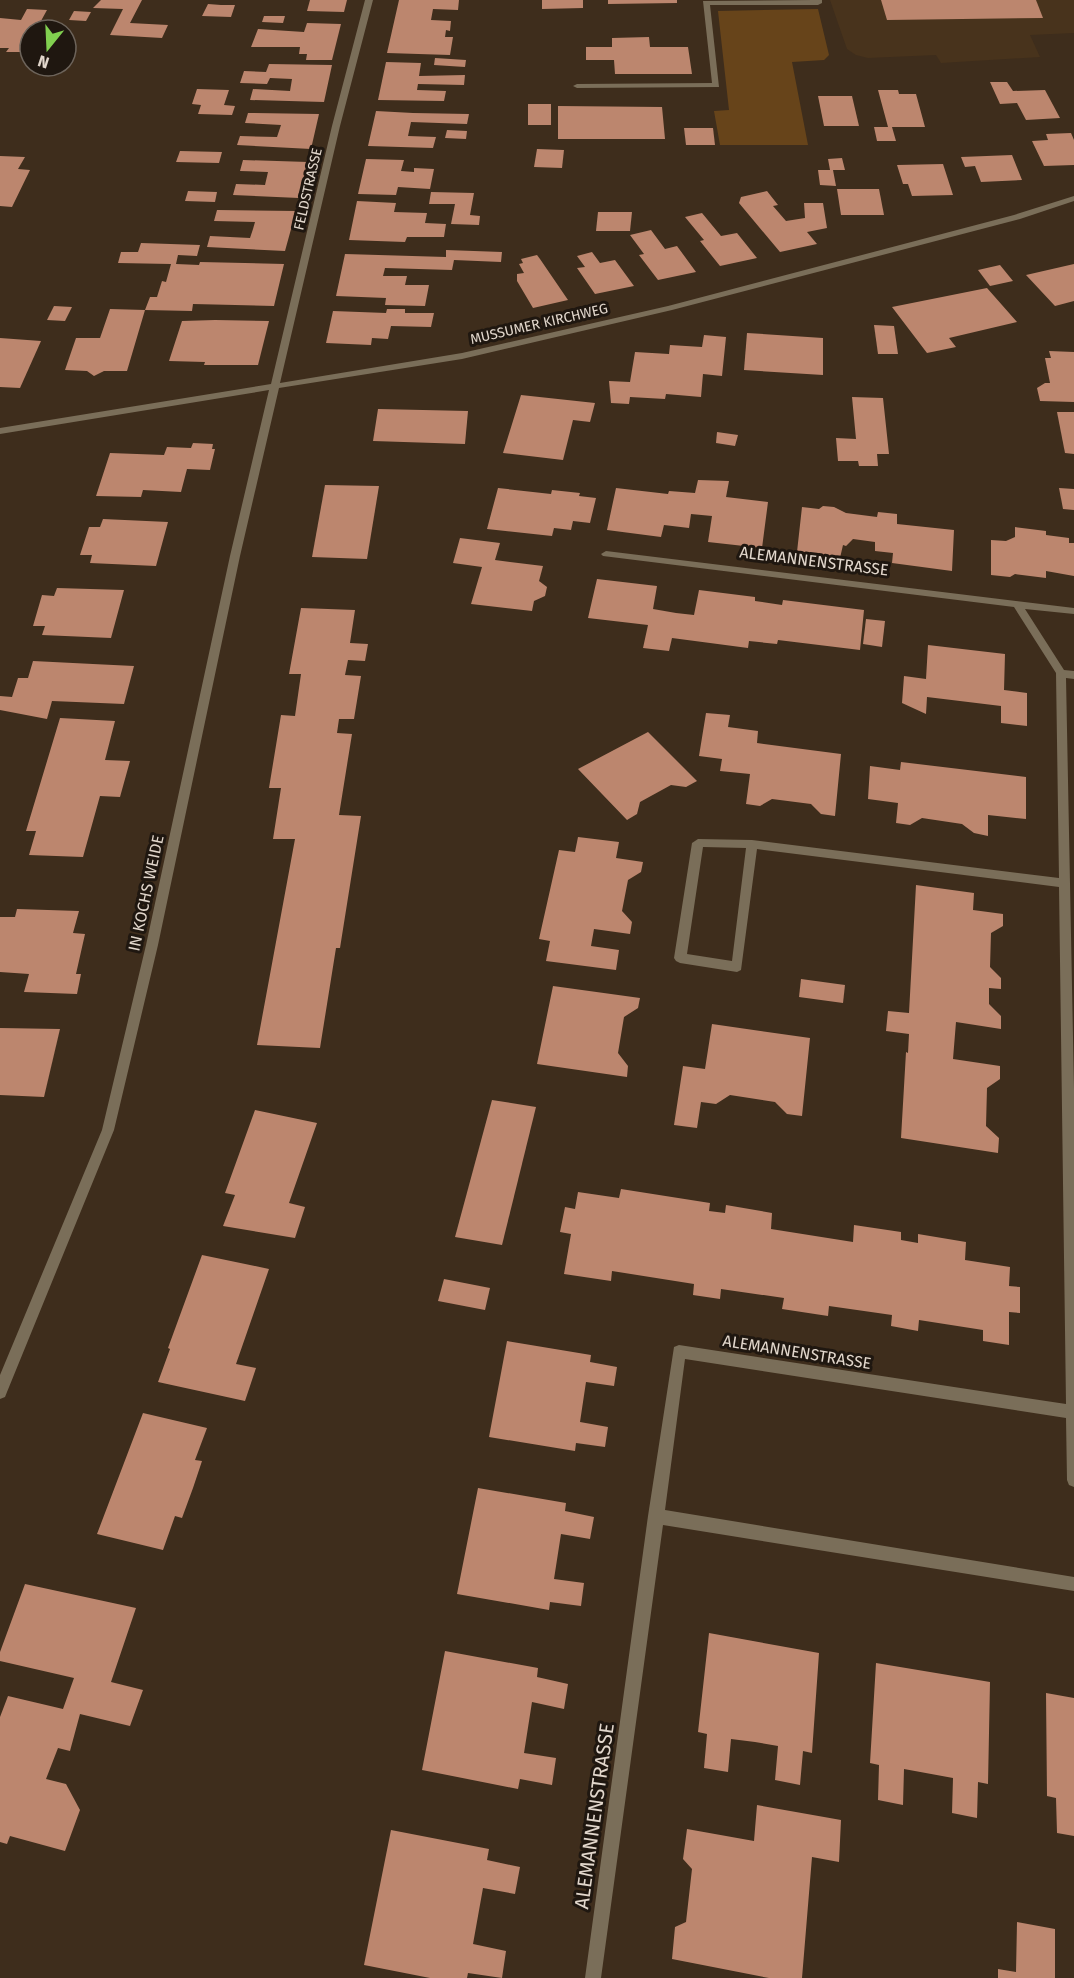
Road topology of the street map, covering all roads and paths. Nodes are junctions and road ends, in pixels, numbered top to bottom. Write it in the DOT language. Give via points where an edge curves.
graph roads {
  1 [pos="369,0"];
  2 [pos="818,0"];
  3 [pos="577,86"];
  4 [pos="1074,198"];
  5 [pos="276,386"];
  6 [pos="0,431"];
  7 [pos="606,554"];
  8 [pos="1017,604"];
  9 [pos="1074,610"];
  10 [pos="1067,674"];
  11 [pos="752,844"];
  12 [pos="1064,883"];
  13 [pos="1069,956"];
  14 [pos="0,1392"];
  15 [pos="1073,1412"];
  16 [pos="1074,1479"];
  17 [pos="655,1516"];
  18 [pos="1074,1584"];
  19 [pos="593,1978"];
  1 -- 5 [label="street, FELDSTRASSE"];
  2 -- 3 [label="street" via="706,3 716,85"];
  4 -- 5 [label="street, MUSSUMER KIRCHWEG" via="1005,220 657,310 462,356"];
  5 -- 6 [label="street, MUSSUMER KIRCHWEG"];
  5 -- 14 [label="street, IN KOCHS WEIDE" via="108,1130"];
  7 -- 8 [label="street, ALEMANNENSTRASSE"];
  8 -- 9 [label="street, ALEMANNENSTRASSE"];
  8 -- 10 [label="street"];
  10 -- 12 [label="street"];
  11 -- 11 [label="street" via="737,967 680,958 698,843"];
  11 -- 12 [label="street"];
  12 -- 13 [label="street"];
  13 -- 15 [label="street"];
  15 -- 16 [label="street"];
  15 -- 17 [label="street, ALEMANNENSTRASSE" via="679,1352"];
  17 -- 18 [label="street"];
  17 -- 19 [label="street, ALEMANNENSTRASSE"];
}
